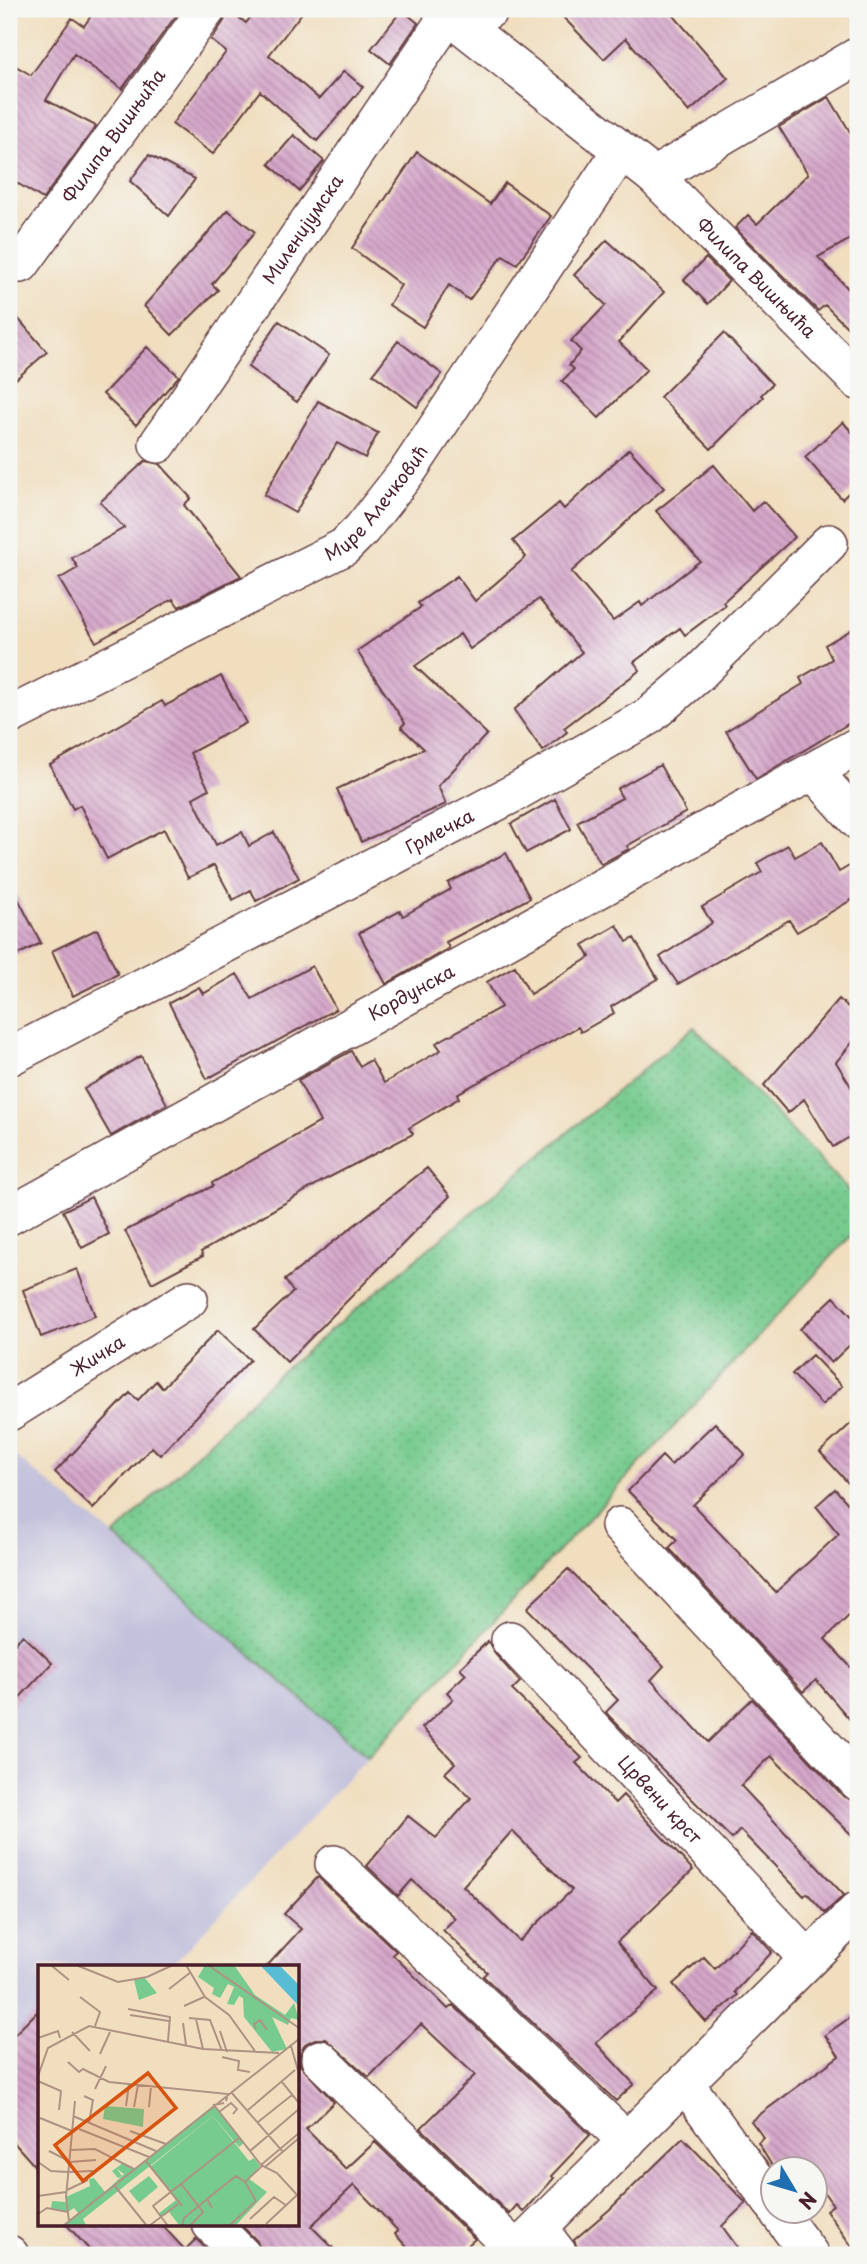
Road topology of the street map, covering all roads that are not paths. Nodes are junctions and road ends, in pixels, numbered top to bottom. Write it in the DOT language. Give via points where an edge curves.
graph roads {
  1 [pos="206,9"];
  2 [pos="460,15"];
  3 [pos="858,56"];
  4 [pos="621,151"];
  5 [pos="654,176"];
  6 [pos="21,264"];
  7 [pos="858,381"];
  8 [pos="158,444"];
  9 [pos="829,543"];
  10 [pos="9,716"];
  11 [pos="858,746"];
  12 [pos="814,772"];
  13 [pos="858,821"];
  14 [pos="9,1057"];
  15 [pos="9,1216"];
  16 [pos="189,1299"];
  17 [pos="9,1412"];
  18 [pos="620,1527"];
  19 [pos="510,1640"];
  20 [pos="858,1782"];
  21 [pos="334,1864"];
  22 [pos="855,1922"];
  23 [pos="808,1959"];
  24 [pos="320,2059"];
  25 [pos="685,2083"];
  26 [pos="627,2141"];
  27 [pos="758,2184"];
  28 [pos="213,2226"];
  29 [pos="789,2226"];
  30 [pos="532,2248"];
  31 [pos="242,2255"];
  32 [pos="810,2255"];
  1 -- 6 [label="street, Филипа Вишњића"];
  2 -- 4 [label="street, Филипа Вишњића"];
  2 -- 8 [label="street, Миленијумска"];
  3 -- 5 [label="street"];
  4 -- 5 [label="street, Филипа Вишњића"];
  4 -- 10 [label="street, Мире Алечковић" via="410,468 344,547"];
  5 -- 7 [label="street, Филипа Вишњића"];
  9 -- 14 [label="street, Грмечка" via="698,674 649,716 518,790"];
  11 -- 12 [label="street, Кордунска"];
  12 -- 13 [label="street"];
  12 -- 15 [label="street, Кордунска"];
  16 -- 17 [label="street, Жичка"];
  18 -- 20 [label="street"];
  19 -- 23 [label="street, Црвени крст"];
  21 -- 26 [label="street"];
  22 -- 23 [label="street"];
  23 -- 25 [label="street"];
  24 -- 30 [label="street"];
  25 -- 26 [label="street"];
  25 -- 27 [label="street"];
  26 -- 30 [label="street"];
  28 -- 31 [label="street"];
  29 -- 32 [label="street"];
}
